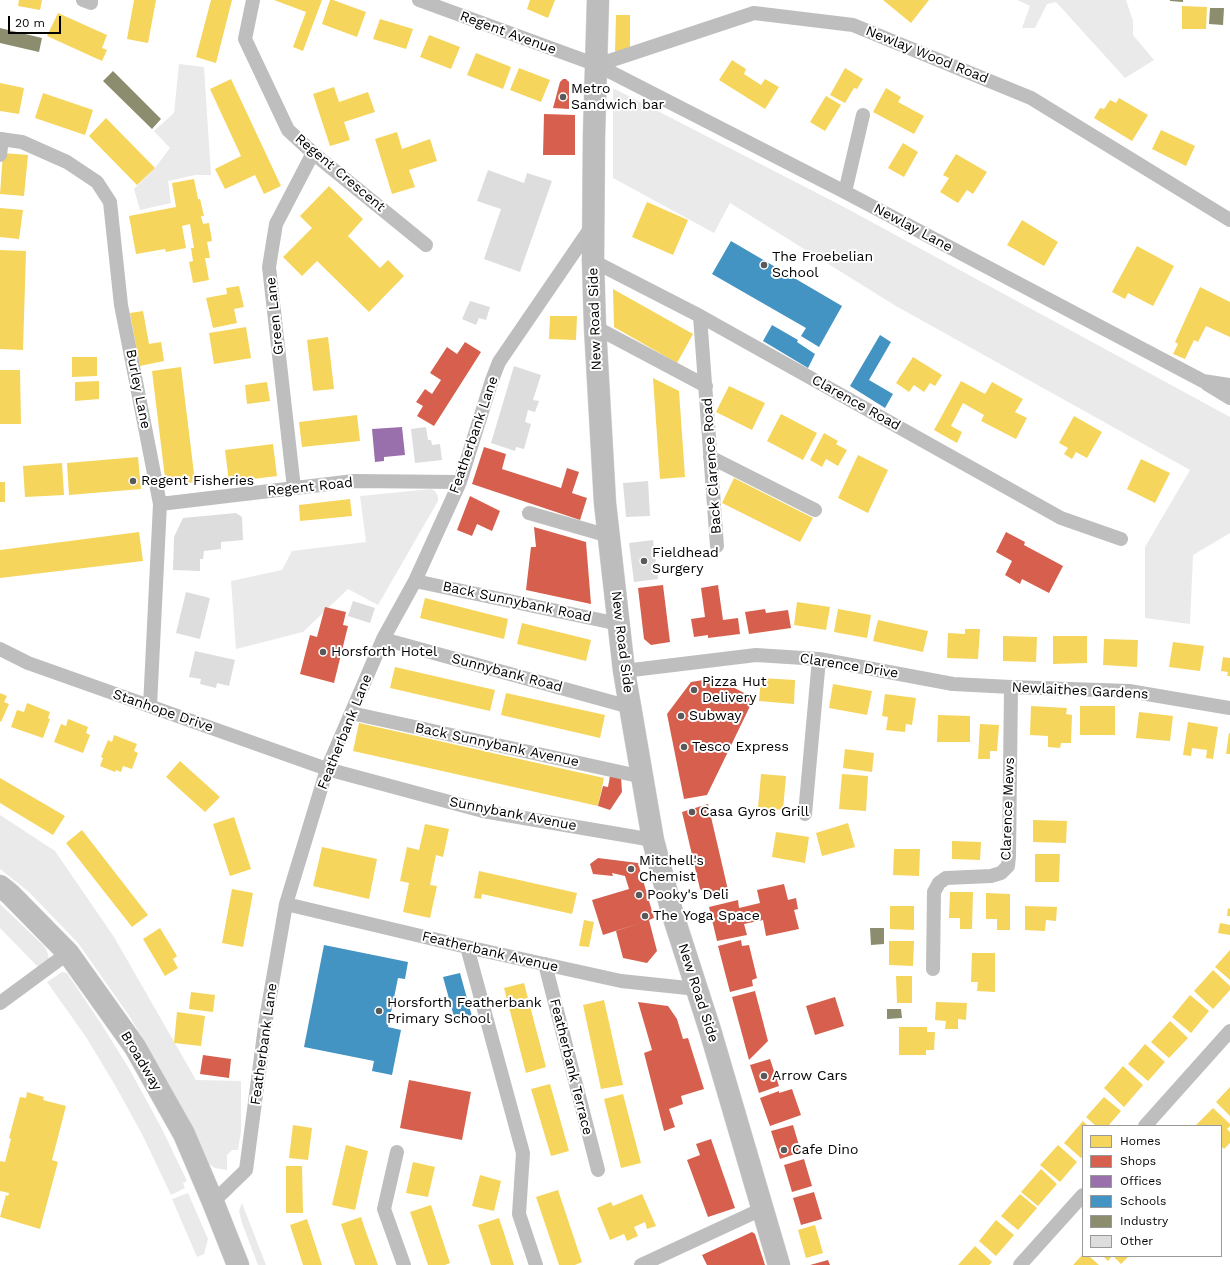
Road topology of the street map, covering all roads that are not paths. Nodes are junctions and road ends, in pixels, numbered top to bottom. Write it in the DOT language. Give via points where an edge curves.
graph roads {
  1 [pos="83,0"];
  2 [pos="92,0"];
  3 [pos="253,0"];
  4 [pos="419,0"];
  5 [pos="598,0"];
  6 [pos="596,65"];
  7 [pos="863,115"];
  8 [pos="1,139"];
  9 [pos="313,153"];
  10 [pos="0,155"];
  11 [pos="845,192"];
  12 [pos="1230,220"];
  13 [pos="593,224"];
  14 [pos="426,245"];
  15 [pos="593,261"];
  16 [pos="700,316"];
  17 [pos="595,327"];
  18 [pos="1203,381"];
  19 [pos="1230,385"];
  20 [pos="706,386"];
  21 [pos="1230,398"];
  22 [pos="710,457"];
  23 [pos="460,482"];
  24 [pos="294,488"];
  25 [pos="160,504"];
  26 [pos="815,510"];
  27 [pos="529,513"];
  28 [pos="609,536"];
  29 [pos="1121,539"];
  30 [pos="717,546"];
  31 [pos="415,581"];
  32 [pos="619,624"];
  33 [pos="383,639"];
  34 [pos="0,649"];
  35 [pos="819,659"];
  36 [pos="624,671"];
  37 [pos="953,684"];
  38 [pos="1011,687"];
  39 [pos="150,706"];
  40 [pos="630,707"];
  41 [pos="1230,708"];
  42 [pos="351,713"];
  43 [pos="327,769"];
  44 [pos="643,777"];
  45 [pos="805,814"];
  46 [pos="653,840"];
  47 [pos="0,886"];
  48 [pos="286,904"];
  49 [pos="467,947"];
  50 [pos="68,953"];
  51 [pos="545,964"];
  52 [pos="933,969"];
  53 [pos="697,989"];
  54 [pos="0,1003"];
  55 [pos="1230,1031"];
  56 [pos="1146,1125"];
  57 [pos="397,1152"];
  58 [pos="598,1170"];
  59 [pos="1082,1196"];
  60 [pos="213,1202"];
  61 [pos="762,1209"];
  62 [pos="238,1265"];
  63 [pos="404,1265"];
  64 [pos="536,1265"];
  65 [pos="641,1265"];
  66 [pos="779,1265"];
  67 [pos="1020,1265"];
  1 -- 2 [label="street" via="91,3"];
  3 -- 9 [label="street, Regent Crescent" via="245,39 288,130"];
  4 -- 6 [label="street, Regent Avenue"];
  5 -- 6 [label="main road, New Road Side"];
  6 -- 11 [label="street, Newlay Lane"];
  6 -- 12 [label="street, Newlay Wood Road" via="754,14 853,25 1031,98"];
  6 -- 13 [label="main road, New Road Side"];
  7 -- 11 [label="street"];
  8 -- 10 [label="street"];
  8 -- 25 [label="street, Burley Lane" via="22,142 67,162 97,182 110,202 121,305"];
  9 -- 14 [label="street, Regent Crescent"];
  9 -- 24 [label="street, Green Lane" via="276,224 269,267"];
  11 -- 18 [label="street, Newlay Lane"];
  13 -- 15 [label="main road, New Road Side"];
  13 -- 23 [label="street, Featherbank Lane" via="499,362"];
  15 -- 16 [label="street, Clarence Road"];
  15 -- 17 [label="main road, New Road Side"];
  16 -- 20 [label="street, Back Clarence Road"];
  16 -- 29 [label="street, Clarence Road" via="1061,518"];
  17 -- 20 [label="street, Back Clarence Road"];
  17 -- 28 [label="main road, New Road Side"];
  18 -- 19 [label="street, Newlay Lane"];
  18 -- 21 [label="street"];
  20 -- 22 [label="street, Back Clarence Road"];
  22 -- 26 [label="street"];
  22 -- 30 [label="street, Back Clarence Road"];
  23 -- 24 [label="street, Regent Road" via="354,481"];
  23 -- 31 [label="street, Featherbank Lane"];
  24 -- 25 [label="street, Regent Road"];
  25 -- 39 [label="street, Burley Lane"];
  27 -- 28 [label="street"];
  28 -- 32 [label="main road, New Road Side"];
  31 -- 32 [label="street, Back Sunnybank Road"];
  31 -- 33 [label="street, Featherbank Lane"];
  32 -- 36 [label="main road, New Road Side"];
  33 -- 40 [label="street, Sunnybank Road"];
  33 -- 42 [label="street, Featherbank Lane"];
  34 -- 39 [label="street, Stanhope Drive" via="28,663"];
  35 -- 36 [label="street, Clarence Drive" via="756,656"];
  35 -- 37 [label="street, Clarence Drive"];
  35 -- 45 [label="street"];
  36 -- 40 [label="main road, New Road Side"];
  37 -- 38 [label="street, Newlaithes Gardens"];
  38 -- 41 [label="street, Newlaithes Gardens" via="1129,692"];
  38 -- 52 [label="street, Clarence Mews" via="1008,866 1001,873 991,876 946,878 938,883 934,892"];
  39 -- 43 [label="street, Stanhope Drive"];
  40 -- 44 [label="main road, New Road Side"];
  42 -- 43 [label="street, Featherbank Lane"];
  42 -- 44 [label="street, Back Sunnybank Avenue"];
  43 -- 46 [label="street, Sunnybank Avenue" via="483,811"];
  43 -- 48 [label="street, Featherbank Lane"];
  44 -- 46 [label="main road, New Road Side"];
  46 -- 53 [label="main road, New Road Side" via="673,916"];
  47 -- 50 [label="main road, Broadway"];
  48 -- 49 [label="street, Featherbank Avenue"];
  48 -- 60 [label="street, Featherbank Lane" via="266,1019 246,1170"];
  49 -- 51 [label="street, Featherbank Avenue"];
  49 -- 64 [label="street" via="523,1152 519,1214"];
  50 -- 54 [label="street"];
  50 -- 60 [label="main road, Broadway" via="135,1047 184,1134"];
  51 -- 53 [label="street, Featherbank Avenue" via="621,981"];
  51 -- 58 [label="street, Featherbank Terrace"];
  53 -- 61 [label="main road, New Road Side"];
  55 -- 56 [label="street"];
  57 -- 63 [label="street" via="384,1209"];
  59 -- 67 [label="street"];
  60 -- 62 [label="main road, Broadway"];
  61 -- 65 [label="street"];
  61 -- 66 [label="main road, New Road Side"];
}
